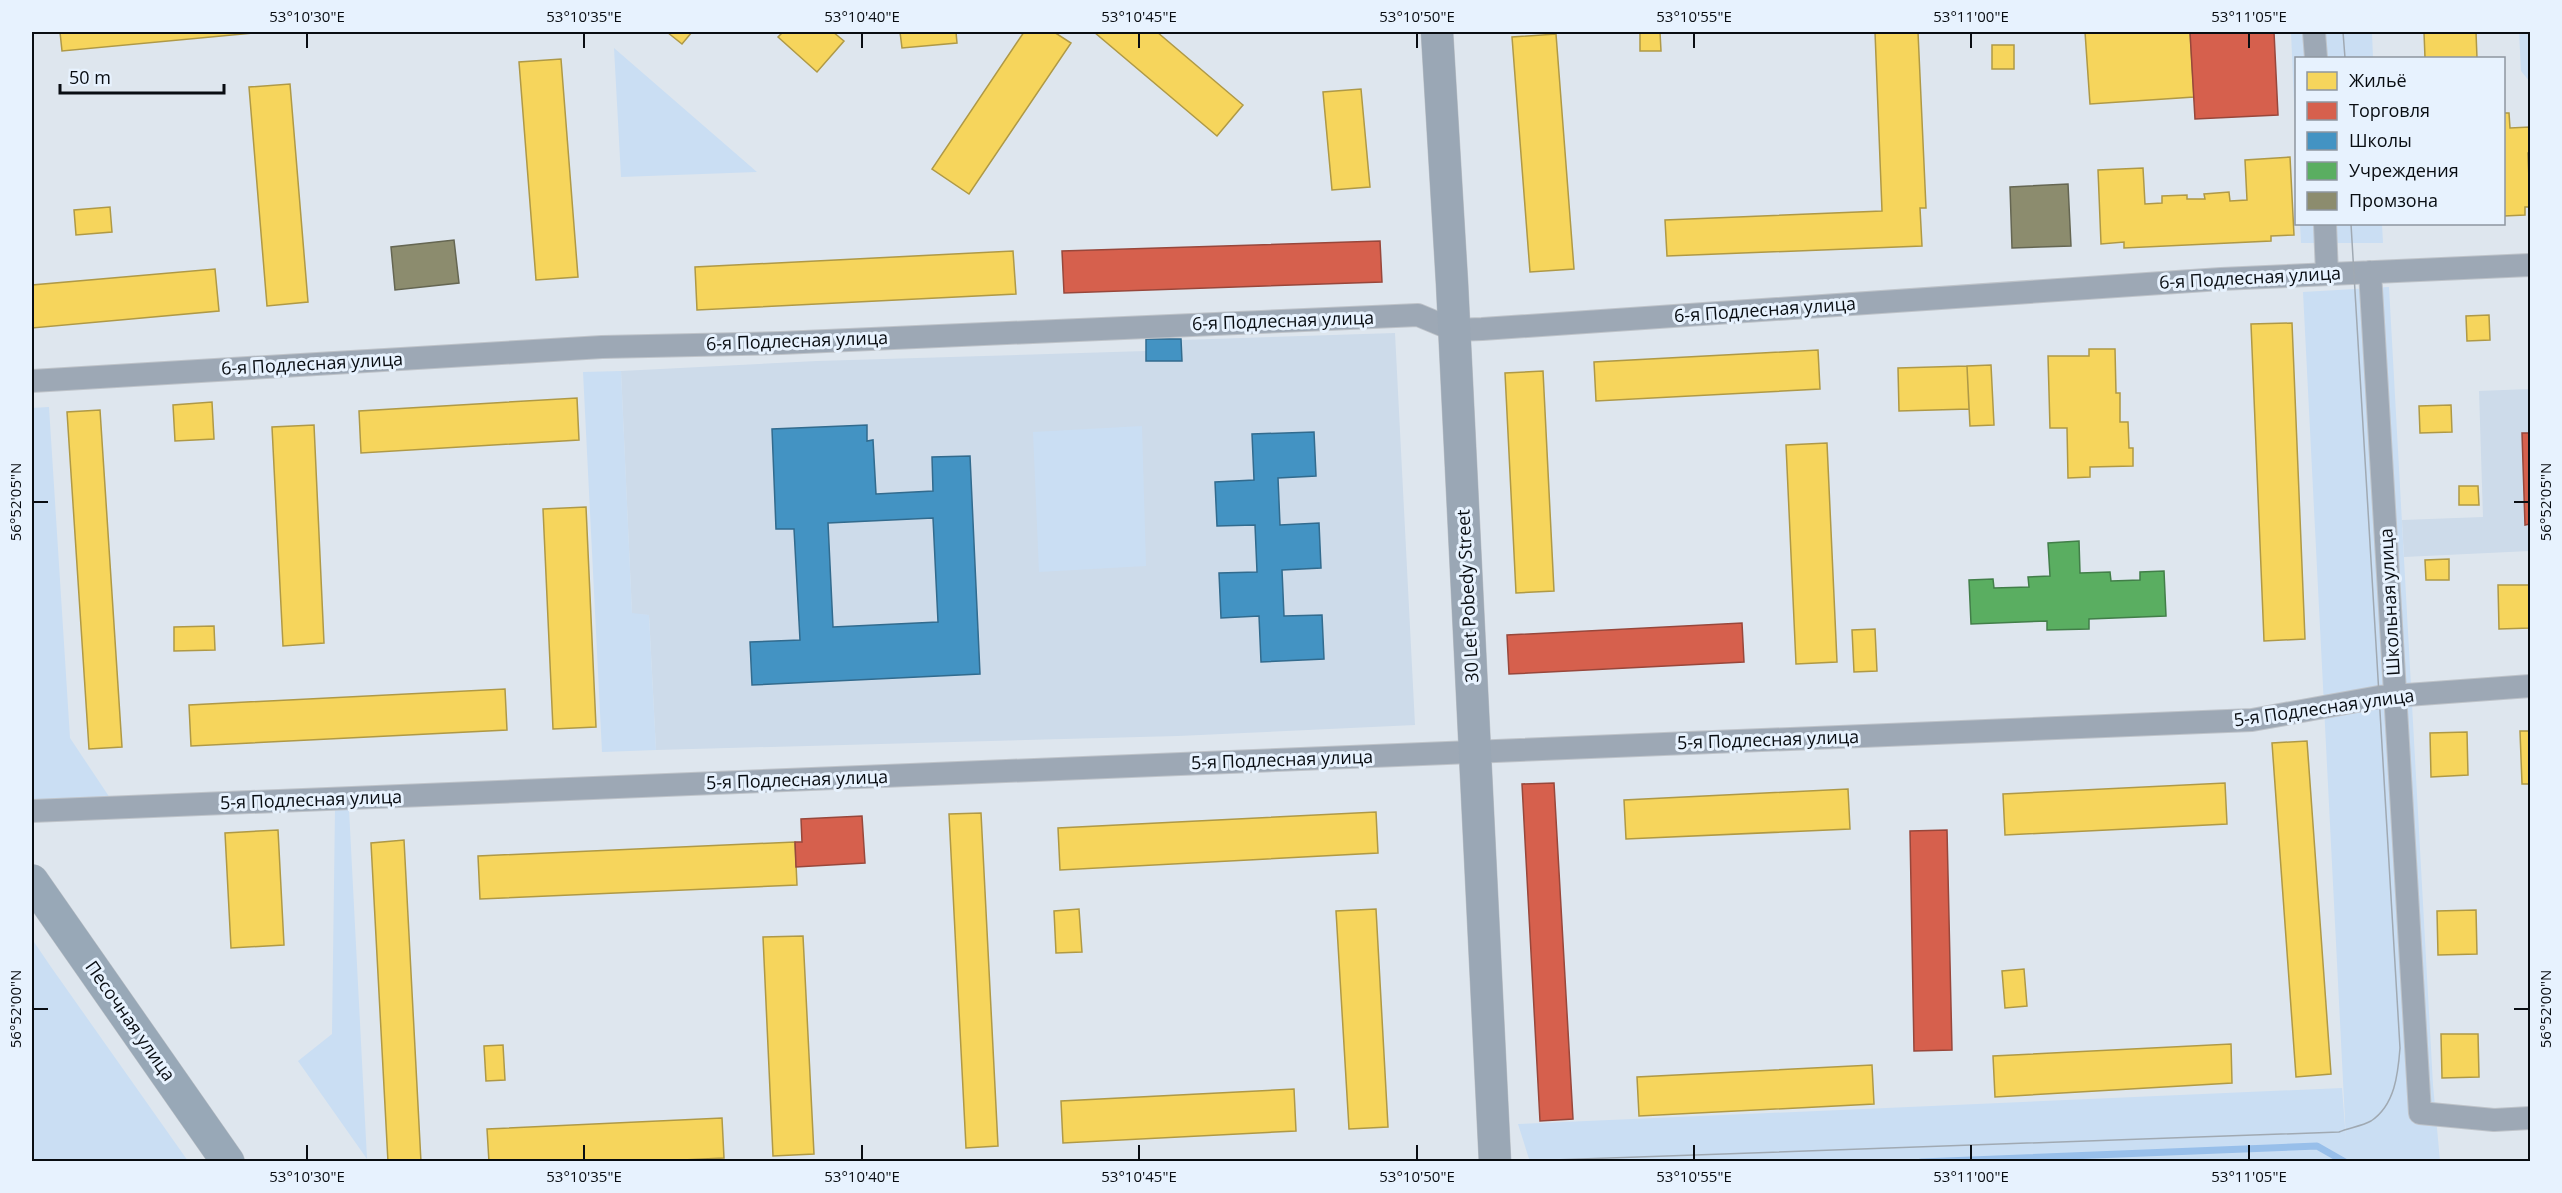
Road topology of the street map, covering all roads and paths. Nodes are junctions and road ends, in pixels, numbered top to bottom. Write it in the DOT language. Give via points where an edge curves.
graph roads {
  1 [pos="1437,32"];
  2 [pos="2314,32"];
  3 [pos="2316,57"];
  4 [pos="2325,225"];
  5 [pos="2530,265"];
  6 [pos="2370,272"];
  7 [pos="2327,274"];
  8 [pos="1454,330"];
  9 [pos="32,381"];
  10 [pos="2530,686"];
  11 [pos="2395,697"];
  12 [pos="1476,752"];
  13 [pos="32,812"];
  14 [pos="32,881"];
  15 [pos="2530,1118"];
  16 [pos="228,1161"];
  17 [pos="1496,1161"];
  1 -- 8 [label="main road, 30 Let Pobedy Street"];
  2 -- 3 [label="street"];
  4 -- 7 [label="street"];
  5 -- 6 [label="street, 6-я Подлесная улица"];
  6 -- 7 [label="street, 6-я Подлесная улица"];
  6 -- 11 [label="street, Школьная улица"];
  7 -- 8 [label="street, 6-я Подлесная улица"];
  8 -- 9 [label="street, 6-я Подлесная улица" via="1418,315 602,347"];
  8 -- 12 [label="main road, 30 Let Pobedy Street"];
  10 -- 11 [label="street, 5-я Подлесная улица"];
  11 -- 12 [label="street, 5-я Подлесная улица" via="2252,720"];
  11 -- 15 [label="street, Школьная улица" via="2420,1113 2494,1120"];
  12 -- 13 [label="street, 5-я Подлесная улица"];
  12 -- 17 [label="main road, 30 Let Pobedy Street"];
  14 -- 16 [label="main road, Песочная улица"];
}
